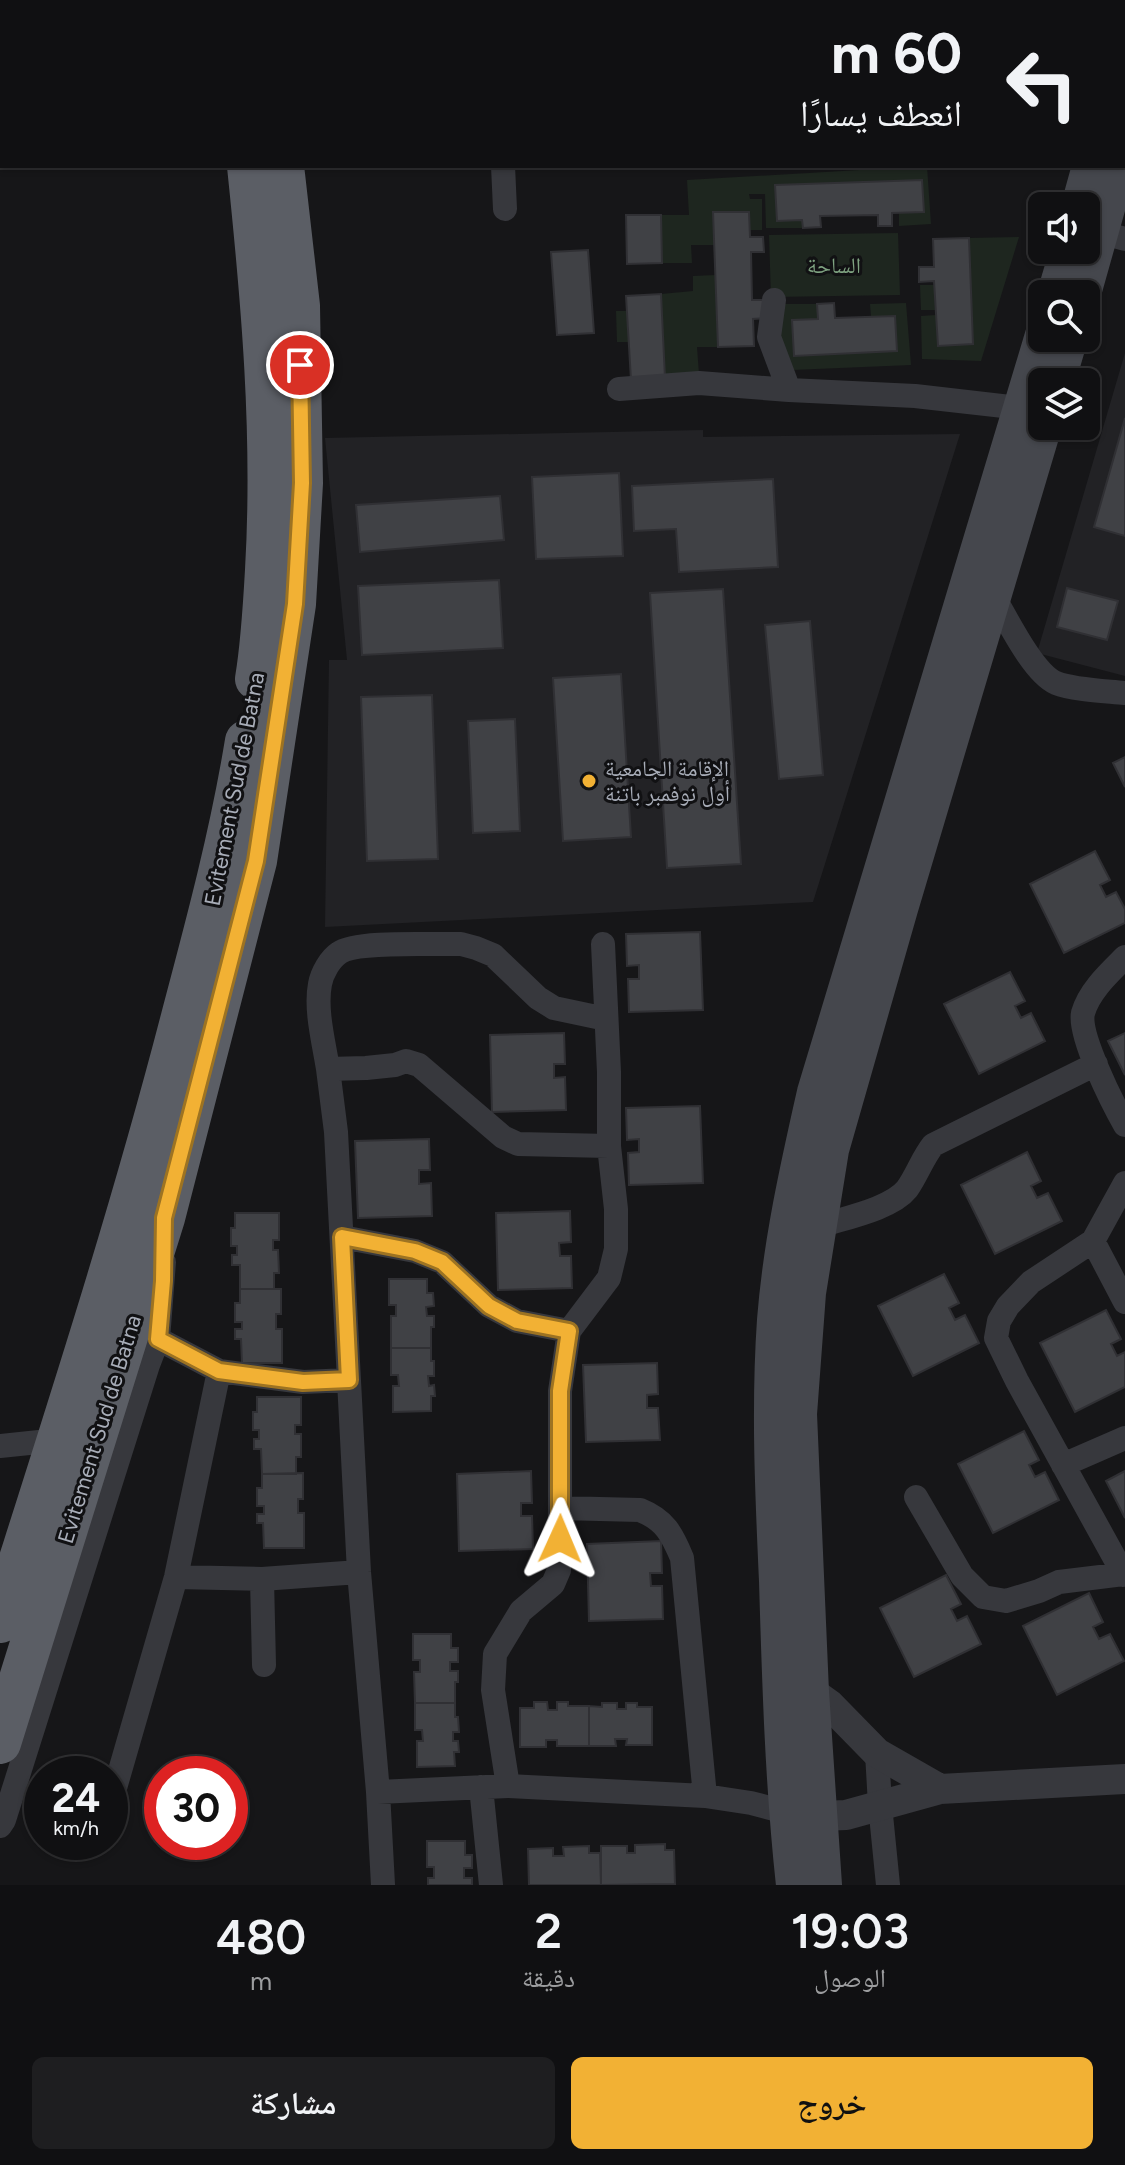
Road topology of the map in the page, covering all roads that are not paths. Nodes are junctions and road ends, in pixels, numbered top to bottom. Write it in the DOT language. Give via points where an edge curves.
graph roads {
  1 [pos="248,168"];
  2 [pos="283,168"];
  3 [pos="503,168"];
  4 [pos="1088,168"];
  5 [pos="1120,168"];
  6 [pos="1082,192"];
  7 [pos="505,209"];
  8 [pos="1104,233"];
  9 [pos="1089,280"];
  10 [pos="774,300"];
  11 [pos="619,389"];
  12 [pos="789,390"];
  13 [pos="1028,416"];
  14 [pos="1028,429"];
  15 [pos="1028,436"];
  16 [pos="994,597"];
  17 [pos="1125,693"];
  18 [pos="603,944"];
  19 [pos="1125,957"];
  20 [pos="606,1019"];
  21 [pos="1096,1064"];
  22 [pos="328,1069"];
  23 [pos="1125,1125"];
  24 [pos="609,1146"];
  25 [pos="1125,1183"];
  26 [pos="164,1218"];
  27 [pos="820,1226"];
  28 [pos="342,1237"];
  29 [pos="1093,1241"];
  30 [pos="1125,1302"];
  31 [pos="569,1331"];
  32 [pos="158,1339"];
  33 [pos="219,1371"];
  34 [pos="349,1380"];
  35 [pos="1125,1438"];
  36 [pos="58,1440"];
  37 [pos="0,1446"];
  38 [pos="1063,1465"];
  39 [pos="916,1497"];
  40 [pos="560,1508"];
  41 [pos="359,1572"];
  42 [pos="1124,1574"];
  43 [pos="176,1577"];
  44 [pos="262,1579"];
  45 [pos="0,1622"];
  46 [pos="264,1665"];
  47 [pos="779,1682"];
  48 [pos="812,1692"];
  49 [pos="0,1743"];
  50 [pos="877,1753"];
  51 [pos="124,1756"];
  52 [pos="1125,1779"];
  53 [pos="508,1786"];
  54 [pos="481,1787"];
  55 [pos="940,1789"];
  56 [pos="378,1792"];
  57 [pos="705,1796"];
  58 [pos="880,1805"];
  59 [pos="785,1812"];
  60 [pos="821,1816"];
  61 [pos="0,1826"];
  62 [pos="383,1885"];
  63 [pos="491,1885"];
  64 [pos="793,1885"];
  65 [pos="825,1885"];
  66 [pos="888,1885"];
  1 -- 36 [label="highway, Evitement Sud de Batna" via="269,436 261,647 242,766 206,927 131,1205"];
  2 -- 26 [label="highway, Evitement Sud de Batna" via="300,320 302,483 295,604 256,861"];
  3 -- 7 [label="street"];
  4 -- 6 [label="main road"];
  5 -- 8 [label="main road"];
  8 -- 9 [label="main road"];
  10 -- 12 [label="street" via="769,337"];
  11 -- 12 [label="street" via="699,383"];
  12 -- 13 [label="street" via="910,395"];
  14 -- 47 [label="main road" via="814,1092 792,1192 775,1317 770,1417"];
  15 -- 16 [label="main road"];
  16 -- 17 [label="street" via="1030,657 1056,683"];
  16 -- 27 [label="main road" via="832,1150"];
  18 -- 20 [label="street"];
  19 -- 21 [label="street" via="1083,1013"];
  20 -- 22 [label="street" via="554,1008 493,955 476,948 357,946 340,951 320,983"];
  20 -- 24 [label="street"];
  21 -- 23 [label="street"];
  21 -- 27 [label="street" via="933,1145 901,1196"];
  22 -- 24 [label="street" via="406,1061 419,1065 518,1144"];
  22 -- 28 [label="street"];
  24 -- 31 [label="street" via="616,1209 613,1264 609,1278"];
  25 -- 29 [label="street"];
  26 -- 32 [label="street"];
  26 -- 49 [label="highway, Evitement Sud de Batna"];
  27 -- 48 [label="main road" via="800,1414"];
  28 -- 31 [label="street" via="415,1251 442,1262 489,1306 517,1321"];
  28 -- 34 [label="street"];
  29 -- 30 [label="street"];
  29 -- 38 [label="street" via="1031,1282 1008,1306 996,1338"];
  31 -- 40 [label="street" via="560,1391"];
  32 -- 33 [label="street"];
  32 -- 61 [label="street"];
  33 -- 34 [label="street" via="303,1382"];
  33 -- 43 [label="street"];
  34 -- 41 [label="street"];
  35 -- 38 [label="street"];
  36 -- 37 [label="street"];
  36 -- 45 [label="highway, Evitement Sud de Batna"];
  38 -- 42 [label="street"];
  39 -- 42 [label="street" via="962,1576 983,1597 1006,1601 1059,1582"];
  40 -- 53 [label="street" via="559,1570 553,1584 521,1611 495,1654 493,1690"];
  40 -- 57 [label="street" via="640,1510 663,1523 674,1539 682,1558"];
  41 -- 44 [label="street"];
  41 -- 56 [label="street"];
  43 -- 44 [label="street"];
  43 -- 51 [label="street"];
  44 -- 46 [label="street"];
  47 -- 48 [label="street"];
  47 -- 59 [label="main road"];
  48 -- 50 [label="street"];
  48 -- 60 [label="main road"];
  50 -- 55 [label="street"];
  50 -- 58 [label="street"];
  52 -- 55 [label="street"];
  53 -- 54 [label="street"];
  53 -- 57 [label="street"];
  54 -- 56 [label="street"];
  54 -- 63 [label="street"];
  55 -- 58 [label="street"];
  56 -- 62 [label="street"];
  57 -- 59 [label="street"];
  58 -- 60 [label="street"];
  58 -- 66 [label="street"];
  59 -- 60 [label="street"];
  59 -- 64 [label="main road"];
  60 -- 65 [label="main road"];
}
